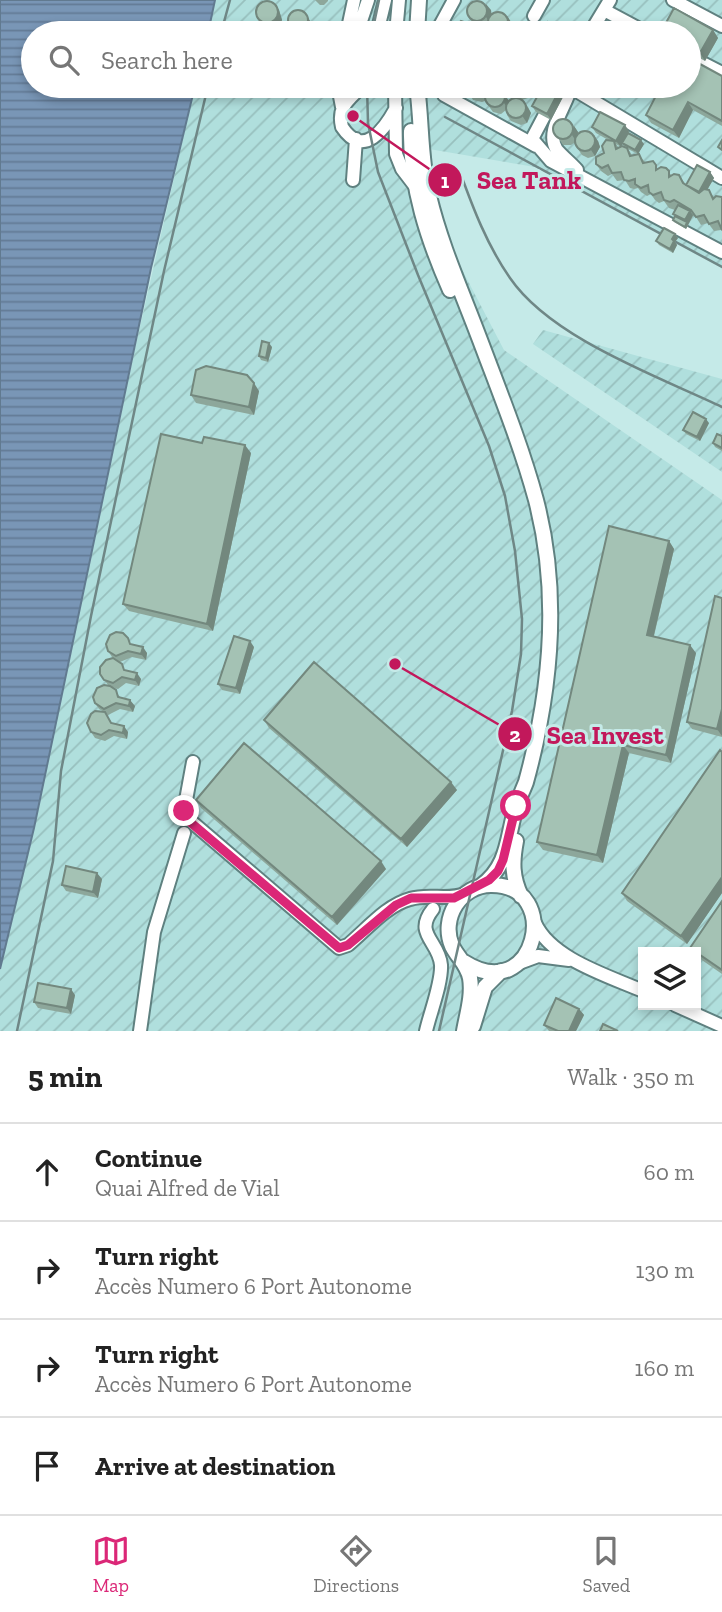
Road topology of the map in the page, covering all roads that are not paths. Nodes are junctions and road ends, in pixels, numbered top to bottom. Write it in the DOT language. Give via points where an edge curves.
graph roads {
  1 [pos="354,0"];
  2 [pos="361,0"];
  3 [pos="368,0"];
  4 [pos="385,0"];
  5 [pos="399,0"];
  6 [pos="419,0"];
  7 [pos="454,0"];
  8 [pos="543,0"];
  9 [pos="673,0"];
  10 [pos="607,5"];
  11 [pos="534,16"];
  12 [pos="350,21"];
  13 [pos="357,21"];
  14 [pos="360,21"];
  15 [pos="380,21"];
  16 [pos="397,21"];
  17 [pos="418,21"];
  18 [pos="443,21"];
  19 [pos="597,21"];
  20 [pos="630,21"];
  21 [pos="722,26"];
  22 [pos="701,62"];
  23 [pos="722,73"];
  24 [pos="340,98"];
  25 [pos="351,98"];
  26 [pos="396,98"];
  27 [pos="416,98"];
  28 [pos="418,98"];
  29 [pos="449,98"];
  30 [pos="554,98"];
  31 [pos="569,98"];
  32 [pos="588,98"];
  33 [pos="342,107"];
  34 [pos="396,108"];
  35 [pos="356,139"];
  36 [pos="540,148"];
  37 [pos="722,178"];
  38 [pos="353,180"];
  39 [pos="588,180"];
  40 [pos="415,186"];
  41 [pos="722,253"];
  42 [pos="487,363"];
  43 [pos="193,762"];
  44 [pos="525,785"];
  45 [pos="184,833"];
  46 [pos="481,886"];
  47 [pos="465,894"];
  48 [pos="522,897"];
  49 [pos="418,898"];
  50 [pos="433,909"];
  51 [pos="535,923"];
  52 [pos="449,924"];
  53 [pos="576,961"];
  54 [pos="464,962"];
  55 [pos="519,962"];
  56 [pos="501,971"];
  57 [pos="638,989"];
  58 [pos="686,1010"];
  59 [pos="722,1026"];
  60 [pos="140,1031"];
  61 [pos="426,1031"];
  62 [pos="464,1031"];
  63 [pos="471,1031"];
  1 -- 12 [label="street"];
  2 -- 13 [label="street"];
  3 -- 14 [label="street"];
  4 -- 15 [label="street"];
  5 -- 16 [label="street"];
  6 -- 17 [label="main road"];
  7 -- 18 [label="street"];
  8 -- 11 [label="street"];
  9 -- 21 [label="street"];
  10 -- 19 [label="street"];
  10 -- 20 [label="street"];
  22 -- 23 [label="street"];
  24 -- 33 [label="street"];
  25 -- 33 [label="street"];
  26 -- 34 [label="street"];
  27 -- 40 [label="main road" via="411,155"];
  28 -- 42 [label="main road" via="421,157 436,223"];
  29 -- 36 [label="street"];
  30 -- 36 [label="street" via="532,139"];
  31 -- 39 [label="street" via="553,131 555,148"];
  32 -- 37 [label="street"];
  33 -- 35 [label="street" via="342,127"];
  34 -- 35 [label="street" via="379,135"];
  34 -- 40 [label="street" via="396,154"];
  35 -- 38 [label="street"];
  36 -- 39 [label="street" via="551,161"];
  39 -- 41 [label="street"];
  40 -- 42 [label="main road" via="441,269"];
  42 -- 44 [label="main road" via="528,473 549,578 547,675"];
  43 -- 49 [label="street" via="186,817 339,948 396,905"];
  44 -- 46 [label="main road" via="501,866"];
  44 -- 48 [label="main road" via="512,866"];
  45 -- 60 [label="street" via="155,932"];
  46 -- 47 [label="main road"];
  46 -- 48 [label="main road" via="503,886"];
  47 -- 49 [label="street"];
  47 -- 52 [label="main road"];
  48 -- 51 [label="main road"];
  49 -- 50 [label="street"];
  50 -- 52 [label="street"];
  50 -- 61 [label="street" via="424,926 441,970"];
  51 -- 53 [label="street" via="548,943"];
  51 -- 55 [label="main road" via="532,945"];
  52 -- 54 [label="main road" via="452,945"];
  53 -- 55 [label="street" via="538,956"];
  53 -- 57 [label="street"];
  54 -- 56 [label="main road" via="482,971"];
  54 -- 62 [label="main road" via="471,990"];
  55 -- 56 [label="main road"];
  56 -- 63 [label="main road" via="485,987"];
  58 -- 59 [label="street"];
}
